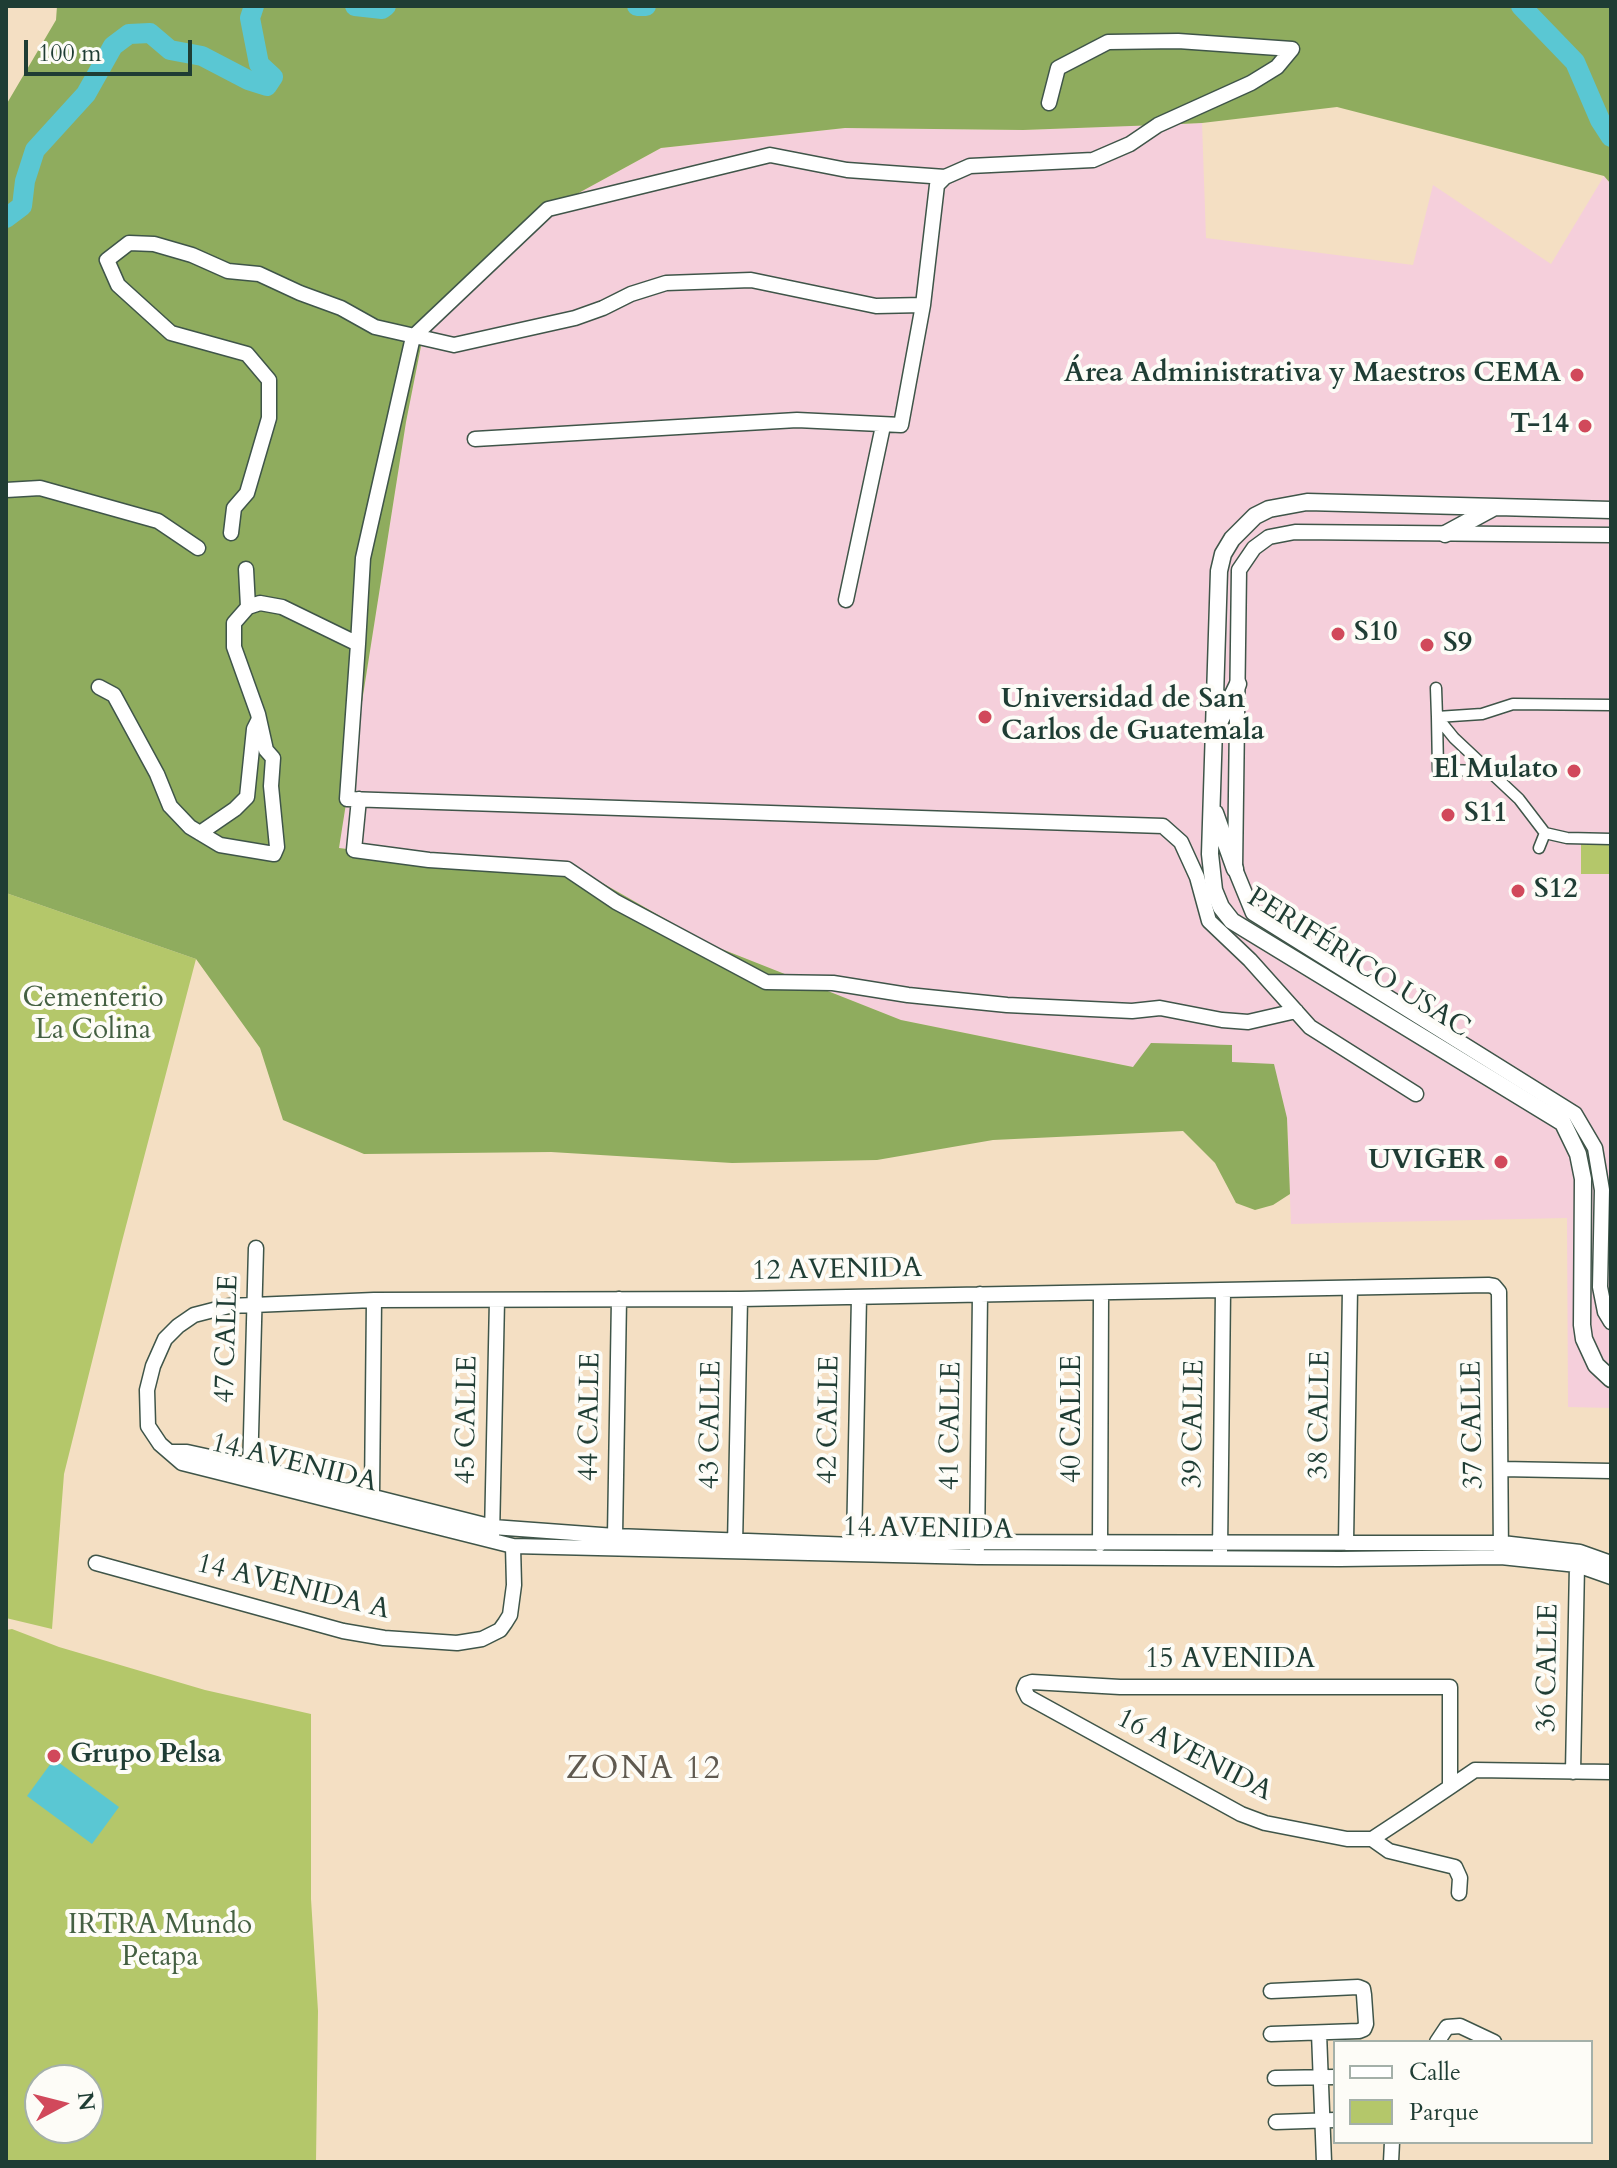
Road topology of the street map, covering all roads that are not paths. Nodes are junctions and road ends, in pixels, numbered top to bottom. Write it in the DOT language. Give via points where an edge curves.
graph roads {
  1 [pos="1049,103"];
  2 [pos="945,177"];
  3 [pos="923,305"];
  4 [pos="413,337"];
  5 [pos="883,426"];
  6 [pos="475,439"];
  7 [pos="6,490"];
  8 [pos="1494,507"];
  9 [pos="1611,510"];
  10 [pos="231,533"];
  11 [pos="1445,534"];
  12 [pos="1611,535"];
  13 [pos="198,548"];
  14 [pos="246,569"];
  15 [pos="846,600"];
  16 [pos="248,607"];
  17 [pos="358,644"];
  18 [pos="1238,684"];
  19 [pos="99,687"];
  20 [pos="1436,688"];
  21 [pos="1611,705"];
  22 [pos="1437,717"];
  23 [pos="259,719"];
  24 [pos="1214,734"];
  25 [pos="1490,771"];
  26 [pos="359,799"];
  27 [pos="1211,804"];
  28 [pos="200,833"];
  29 [pos="1545,833"];
  30 [pos="1611,839"];
  31 [pos="1539,848"];
  32 [pos="1235,869"];
  33 [pos="1296,1011"];
  34 [pos="1416,1094"];
  35 [pos="256,1248"];
  36 [pos="1350,1288"];
  37 [pos="1223,1291"];
  38 [pos="1499,1292"];
  39 [pos="980,1294"];
  40 [pos="1101,1294"];
  41 [pos="859,1297"];
  42 [pos="619,1299"];
  43 [pos="740,1299"];
  44 [pos="374,1300"];
  45 [pos="497,1300"];
  46 [pos="255,1305"];
  47 [pos="1611,1322"];
  48 [pos="1611,1379"];
  49 [pos="172,1452"];
  50 [pos="1501,1469"];
  51 [pos="1611,1471"];
  52 [pos="250,1473"];
  53 [pos="372,1495"];
  54 [pos="492,1534"];
  55 [pos="615,1536"];
  56 [pos="1346,1543"];
  57 [pos="1100,1544"];
  58 [pos="854,1545"];
  59 [pos="513,1546"];
  60 [pos="735,1546"];
  61 [pos="977,1550"];
  62 [pos="1501,1550"];
  63 [pos="1220,1551"];
  64 [pos="96,1563"];
  65 [pos="1611,1563"];
  66 [pos="1577,1565"];
  67 [pos="1611,1577"];
  68 [pos="1028,1697"];
  69 [pos="1573,1772"];
  70 [pos="1611,1772"];
  71 [pos="1450,1787"];
  72 [pos="1372,1839"];
  73 [pos="1459,1893"];
  74 [pos="1271,1991"];
  75 [pos="1319,2033"];
  76 [pos="1271,2034"];
  77 [pos="1438,2040"];
  78 [pos="1490,2040"];
  79 [pos="1328,2077"];
  80 [pos="1275,2078"];
  81 [pos="1329,2120"];
  82 [pos="1276,2122"];
  83 [pos="1324,2162"];
  1 -- 2 [label="street" via="1058,68 1108,42 1292,49 1277,67 1251,83 1093,160 970,166"];
  2 -- 3 [label="street" via="937,185"];
  2 -- 4 [label="street" via="847,170 770,155 548,209"];
  3 -- 4 [label="street" via="876,306 751,280 666,283 541,327 454,345"];
  3 -- 5 [label="street" via="901,425"];
  4 -- 10 [label="street" via="375,327 259,274 228,271 154,244 129,243 107,260 118,285 171,333 247,354 269,380 269,418 247,493 234,508"];
  4 -- 17 [label="street" via="363,558"];
  5 -- 6 [label="street" via="797,420"];
  5 -- 15 [label="street"];
  7 -- 13 [label="street" via="40,488 158,521"];
  8 -- 9 [label="street, PERIFÉRICO USAC"];
  8 -- 11 [label="street"];
  8 -- 24 [label="street, PERIFÉRICO USAC" via="1307,502 1255,516 1232,539 1219,571"];
  11 -- 12 [label="street, PERIFÉRICO USAC"];
  11 -- 18 [label="street, PERIFÉRICO USAC" via="1295,532 1261,542 1239,570"];
  14 -- 16 [label="street"];
  16 -- 17 [label="street" via="282,607"];
  16 -- 23 [label="street" via="234,623 234,647"];
  17 -- 26 [label="street" via="347,799"];
  18 -- 24 [label="street"];
  18 -- 32 [label="street, PERIFÉRICO USAC"];
  19 -- 28 [label="street" via="114,695 170,806"];
  20 -- 22 [label="street"];
  21 -- 22 [label="street" via="1513,704 1482,714"];
  22 -- 25 [label="street"];
  22 -- 25 [label="street" via="1438,770"];
  23 -- 28 [label="street" via="247,797"];
  23 -- 28 [label="street" via="273,758 274,854 220,845"];
  24 -- 27 [label="street, PERIFÉRICO USAC"];
  25 -- 29 [label="street"];
  26 -- 33 [label="street" via="354,850 567,869 616,902 766,982 833,983 1007,1005 1160,1008 1248,1022"];
  26 -- 33 [label="street" via="1163,826 1181,842 1209,921"];
  27 -- 32 [label="street"];
  27 -- 48 [label="street, PERIFÉRICO USAC" via="1214,890 1232,921 1563,1123 1583,1179 1584,1339 1596,1365"];
  29 -- 30 [label="street"];
  29 -- 31 [label="street"];
  32 -- 47 [label="street, PERIFÉRICO USAC" via="1253,913 1575,1114 1595,1148 1600,1176 1600,1287"];
  33 -- 34 [label="street" via="1310,1027"];
  35 -- 46 [label="street, 47 CALLE"];
  36 -- 37 [label="street, 12 AVENIDA"];
  36 -- 38 [label="street, 12 AVENIDA" via="1488,1285"];
  36 -- 56 [label="street, 38 CALLE"];
  37 -- 40 [label="street, 12 AVENIDA"];
  37 -- 63 [label="street, 39 CALLE"];
  38 -- 50 [label="street, 37 CALLE"];
  39 -- 40 [label="street, 12 AVENIDA"];
  39 -- 41 [label="street, 12 AVENIDA"];
  39 -- 61 [label="street, 41 CALLE"];
  40 -- 57 [label="street, 40 CALLE"];
  41 -- 43 [label="street, 12 AVENIDA"];
  41 -- 58 [label="street, 42 CALLE"];
  42 -- 43 [label="street, 12 AVENIDA"];
  42 -- 45 [label="street, 12 AVENIDA"];
  42 -- 55 [label="street, 44 CALLE"];
  43 -- 60 [label="street, 43 CALLE"];
  44 -- 45 [label="street, 12 AVENIDA"];
  44 -- 46 [label="street, 12 AVENIDA"];
  44 -- 53 [label="street"];
  45 -- 54 [label="street, 45 CALLE"];
  46 -- 49 [label="street, 12 AVENIDA" via="194,1315 165,1339 153,1366 146,1409 153,1434"];
  46 -- 52 [label="street, 47 CALLE"];
  49 -- 52 [label="street, 14 AVENIDA" via="182,1463"];
  50 -- 51 [label="street"];
  50 -- 62 [label="street, 37 CALLE"];
  52 -- 53 [label="street, 14 AVENIDA"];
  52 -- 54 [label="street, 14 AVENIDA"];
  53 -- 54 [label="street, 14 AVENIDA"];
  54 -- 55 [label="street, 14 AVENIDA"];
  54 -- 59 [label="street, 14 AVENIDA"];
  55 -- 60 [label="street, 14 AVENIDA"];
  56 -- 62 [label="street, 14 AVENIDA"];
  56 -- 63 [label="street, 14 AVENIDA"];
  57 -- 61 [label="street, 14 AVENIDA"];
  57 -- 63 [label="street, 14 AVENIDA"];
  58 -- 60 [label="street, 14 AVENIDA"];
  58 -- 61 [label="street, 14 AVENIDA" via="883,1542"];
  59 -- 60 [label="street, 14 AVENIDA"];
  59 -- 64 [label="street, 14 AVENIDA A" via="510,1615 500,1630 457,1643 343,1631"];
  60 -- 61 [label="street, 14 AVENIDA"];
  61 -- 63 [label="street, 14 AVENIDA"];
  62 -- 63 [label="street, 14 AVENIDA"];
  62 -- 65 [label="street, 14 AVENIDA" via="1580,1552"];
  62 -- 66 [label="street, 14 AVENIDA"];
  66 -- 67 [label="street, 14 AVENIDA"];
  66 -- 69 [label="street, 36 CALLE"];
  68 -- 71 [label="street, 15 AVENIDA" via="1024,1689 1032,1682 1450,1687"];
  68 -- 72 [label="street, 16 AVENIDA" via="1241,1814 1301,1831"];
  69 -- 70 [label="street"];
  69 -- 71 [label="street" via="1481,1768"];
  71 -- 72 [label="street"];
  72 -- 73 [label="street" via="1389,1851 1455,1867"];
  74 -- 75 [label="street" via="1363,1989 1364,2029"];
  75 -- 76 [label="street"];
  75 -- 79 [label="street"];
  77 -- 78 [label="street" via="1447,2027 1460,2026"];
  79 -- 80 [label="street"];
  79 -- 81 [label="street"];
  81 -- 82 [label="street"];
  81 -- 83 [label="street"];
}
